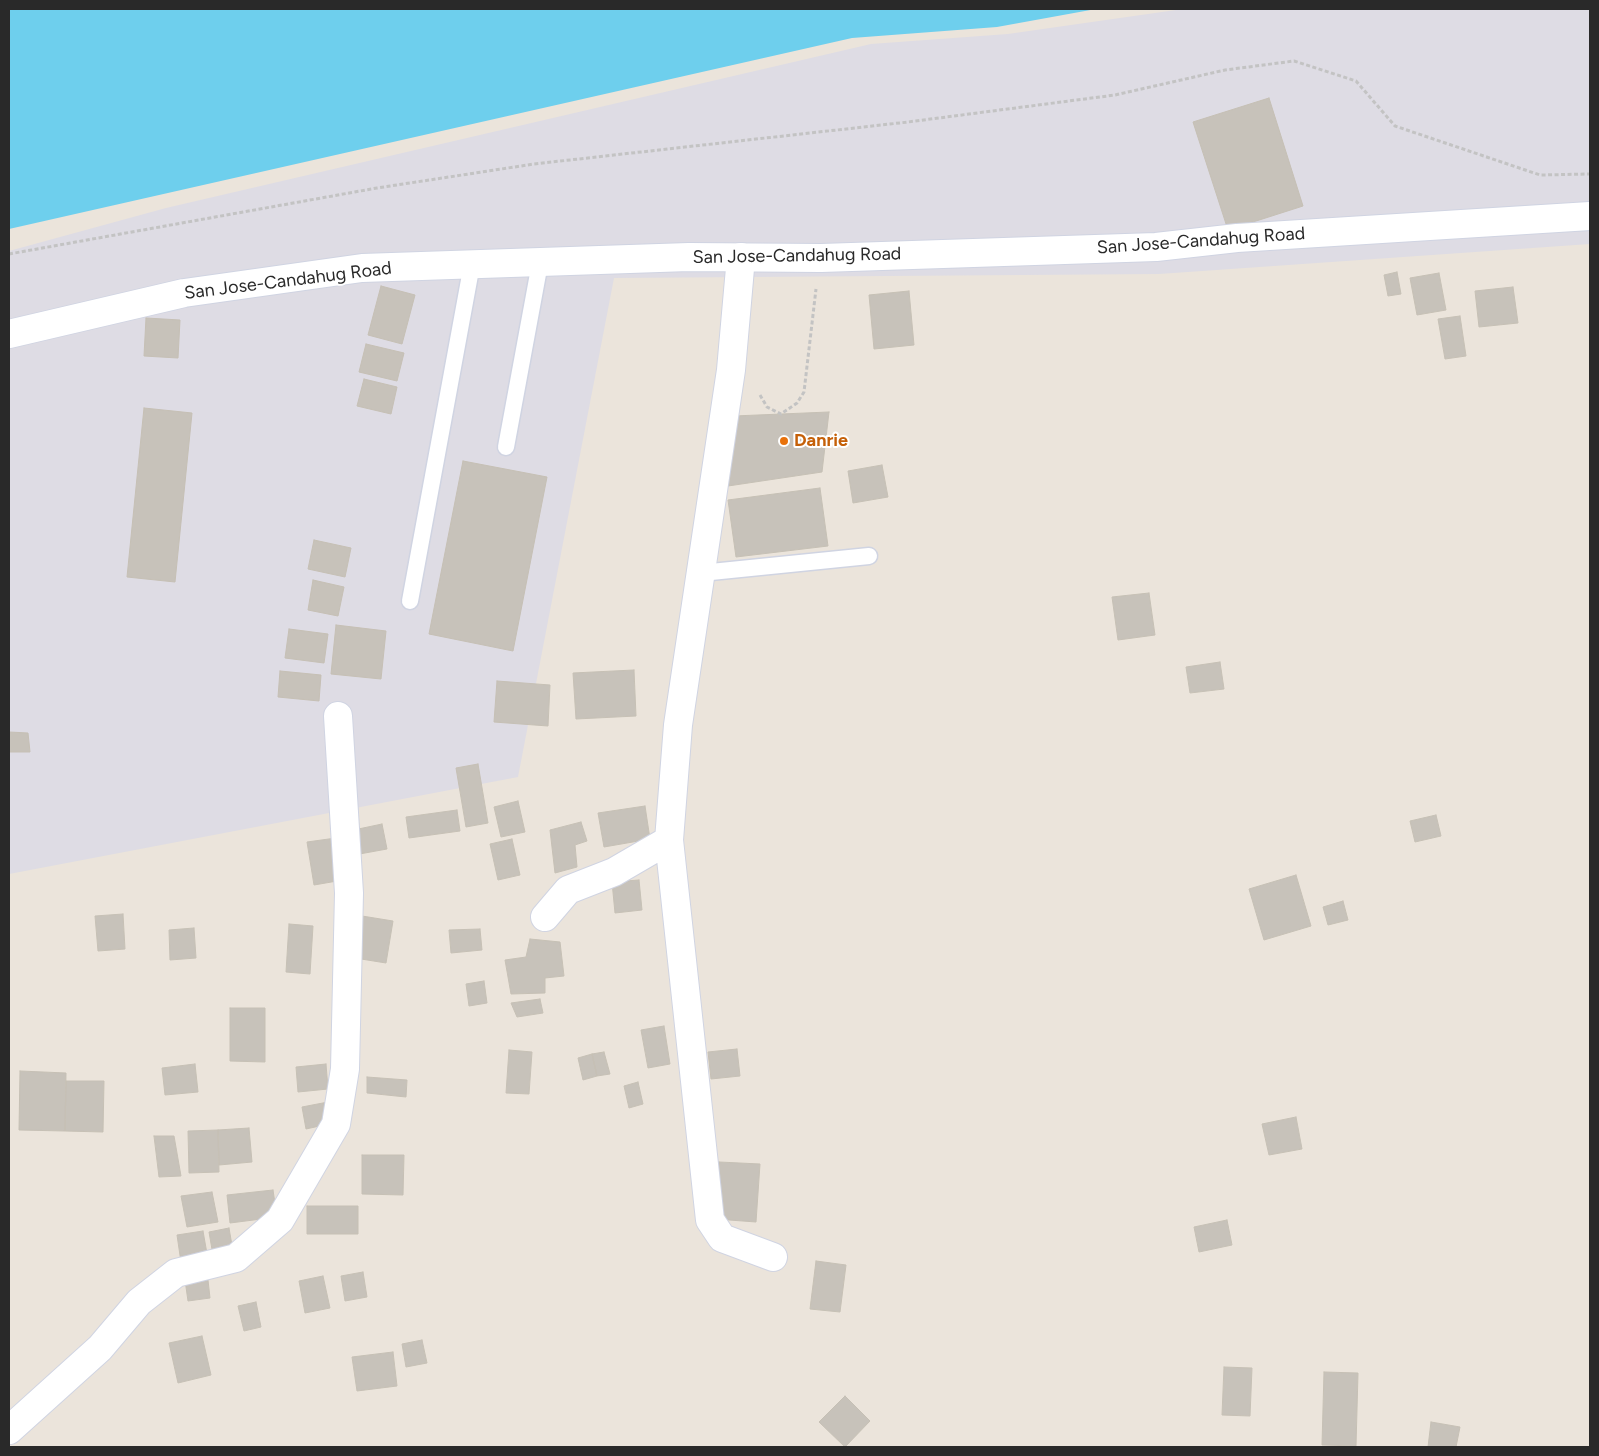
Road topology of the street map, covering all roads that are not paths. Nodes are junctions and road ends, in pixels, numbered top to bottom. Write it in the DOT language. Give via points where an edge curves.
graph roads {
  1 [pos="1590,216"];
  2 [pos="740,257"];
  3 [pos="540,263"];
  4 [pos="472,264"];
  5 [pos="9,334"];
  6 [pos="506,447"];
  7 [pos="869,556"];
  8 [pos="701,573"];
  9 [pos="410,601"];
  10 [pos="338,716"];
  11 [pos="669,840"];
  12 [pos="545,917"];
  13 [pos="773,1257"];
  14 [pos="9,1430"];
  1 -- 2 [label="street, San Jose-Candahug Road" via="1237,238 1156,247 821,258"];
  2 -- 3 [label="street, San Jose-Candahug Road"];
  2 -- 8 [label="street" via="732,370"];
  3 -- 4 [label="street, San Jose-Candahug Road"];
  3 -- 6 [label="lane"];
  4 -- 5 [label="street, San Jose-Candahug Road" via="362,268 184,293"];
  4 -- 9 [label="lane"];
  7 -- 8 [label="lane"];
  8 -- 11 [label="street" via="678,725"];
  10 -- 14 [label="street" via="349,893 345,1069 336,1124 280,1220 236,1258 176,1273 139,1302 100,1348"];
  11 -- 12 [label="street" via="614,872 568,890"];
  11 -- 13 [label="street" via="710,1220 722,1238"];
}
